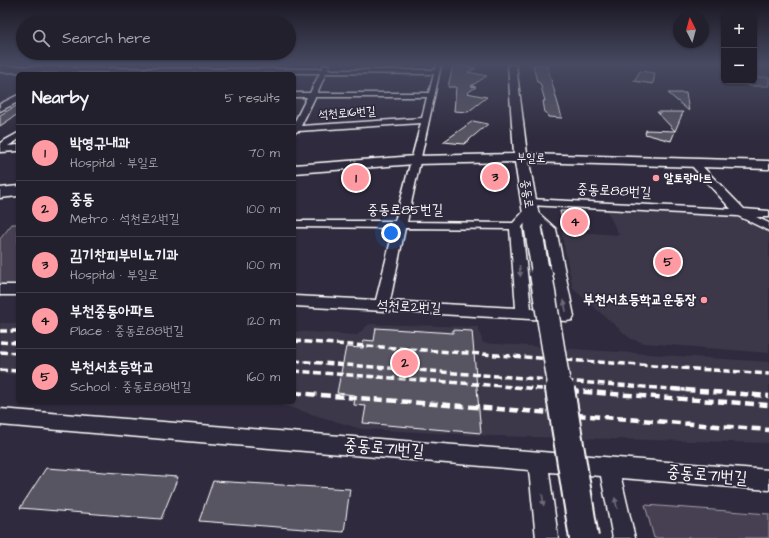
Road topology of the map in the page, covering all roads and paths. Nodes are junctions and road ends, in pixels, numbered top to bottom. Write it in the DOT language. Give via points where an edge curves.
graph roads {
  1 [pos="314,90"];
  2 [pos="433,90"];
  3 [pos="514,90"];
  4 [pos="296,95"];
  5 [pos="312,95"];
  6 [pos="432,95"];
  7 [pos="16,99"];
  8 [pos="1,106"];
  9 [pos="425,120"];
  10 [pos="296,125"];
  11 [pos="296,129"];
  12 [pos="16,137"];
  13 [pos="0,148"];
  14 [pos="16,148"];
  15 [pos="521,158"];
  16 [pos="415,160"];
  17 [pos="694,163"];
  18 [pos="769,165"];
  19 [pos="296,168"];
  20 [pos="16,191"];
  21 [pos="0,193"];
  22 [pos="741,212"];
  23 [pos="769,214"];
  24 [pos="527,216"];
  25 [pos="296,224"];
  26 [pos="400,225"];
  27 [pos="769,228"];
  28 [pos="0,290"];
  29 [pos="16,290"];
  30 [pos="296,301"];
  31 [pos="382,305"];
  32 [pos="524,314"];
  33 [pos="0,417"];
  34 [pos="538,461"];
  35 [pos="609,467"];
  36 [pos="769,480"];
  37 [pos="547,538"];
  38 [pos="584,538"];
  39 [pos="624,538"];
  1 -- 5 [label="street"];
  2 -- 6 [label="street"];
  3 -- 15 [label="street, 중동로"];
  4 -- 5 [label="street"];
  5 -- 6 [label="street"];
  5 -- 10 [label="street"];
  6 -- 9 [label="street"];
  7 -- 8 [label="street"];
  9 -- 11 [label="street, 석천로16번길"];
  9 -- 16 [label="street"];
  12 -- 13 [label="street"];
  13 -- 14 [label="street"];
  15 -- 16 [label="street, 부일로"];
  15 -- 17 [label="street, 부일로"];
  15 -- 24 [label="street, 중동로"];
  16 -- 19 [label="street, 부일로"];
  16 -- 26 [label="street"];
  17 -- 18 [label="street, 부일로"];
  17 -- 22 [label="street"];
  20 -- 21 [label="street"];
  22 -- 23 [label="street, 중동로88번길"];
  22 -- 24 [label="street, 중동로88번길"];
  22 -- 27 [label="street"];
  24 -- 26 [label="street, 중동로85번길"];
  24 -- 32 [label="street, one-way"];
  32 -- 24 [label="street, 석천로2번길, one-way" via="567,316 550,229"];
  24 -- 38 [label="street, 중동로, bridge"];
  25 -- 26 [label="street, 중동로85번길"];
  26 -- 31 [label="street"];
  28 -- 29 [label="street"];
  30 -- 31 [label="street, 석천로2번길"];
  31 -- 32 [label="street, 석천로2번길"];
  33 -- 34 [label="street, 중동로71번길"];
  34 -- 35 [label="street, 중동로71번길"];
  34 -- 37 [label="street, one-way"];
  35 -- 36 [label="street, 중동로71번길"];
  39 -- 35 [label="street, one-way"];
}
